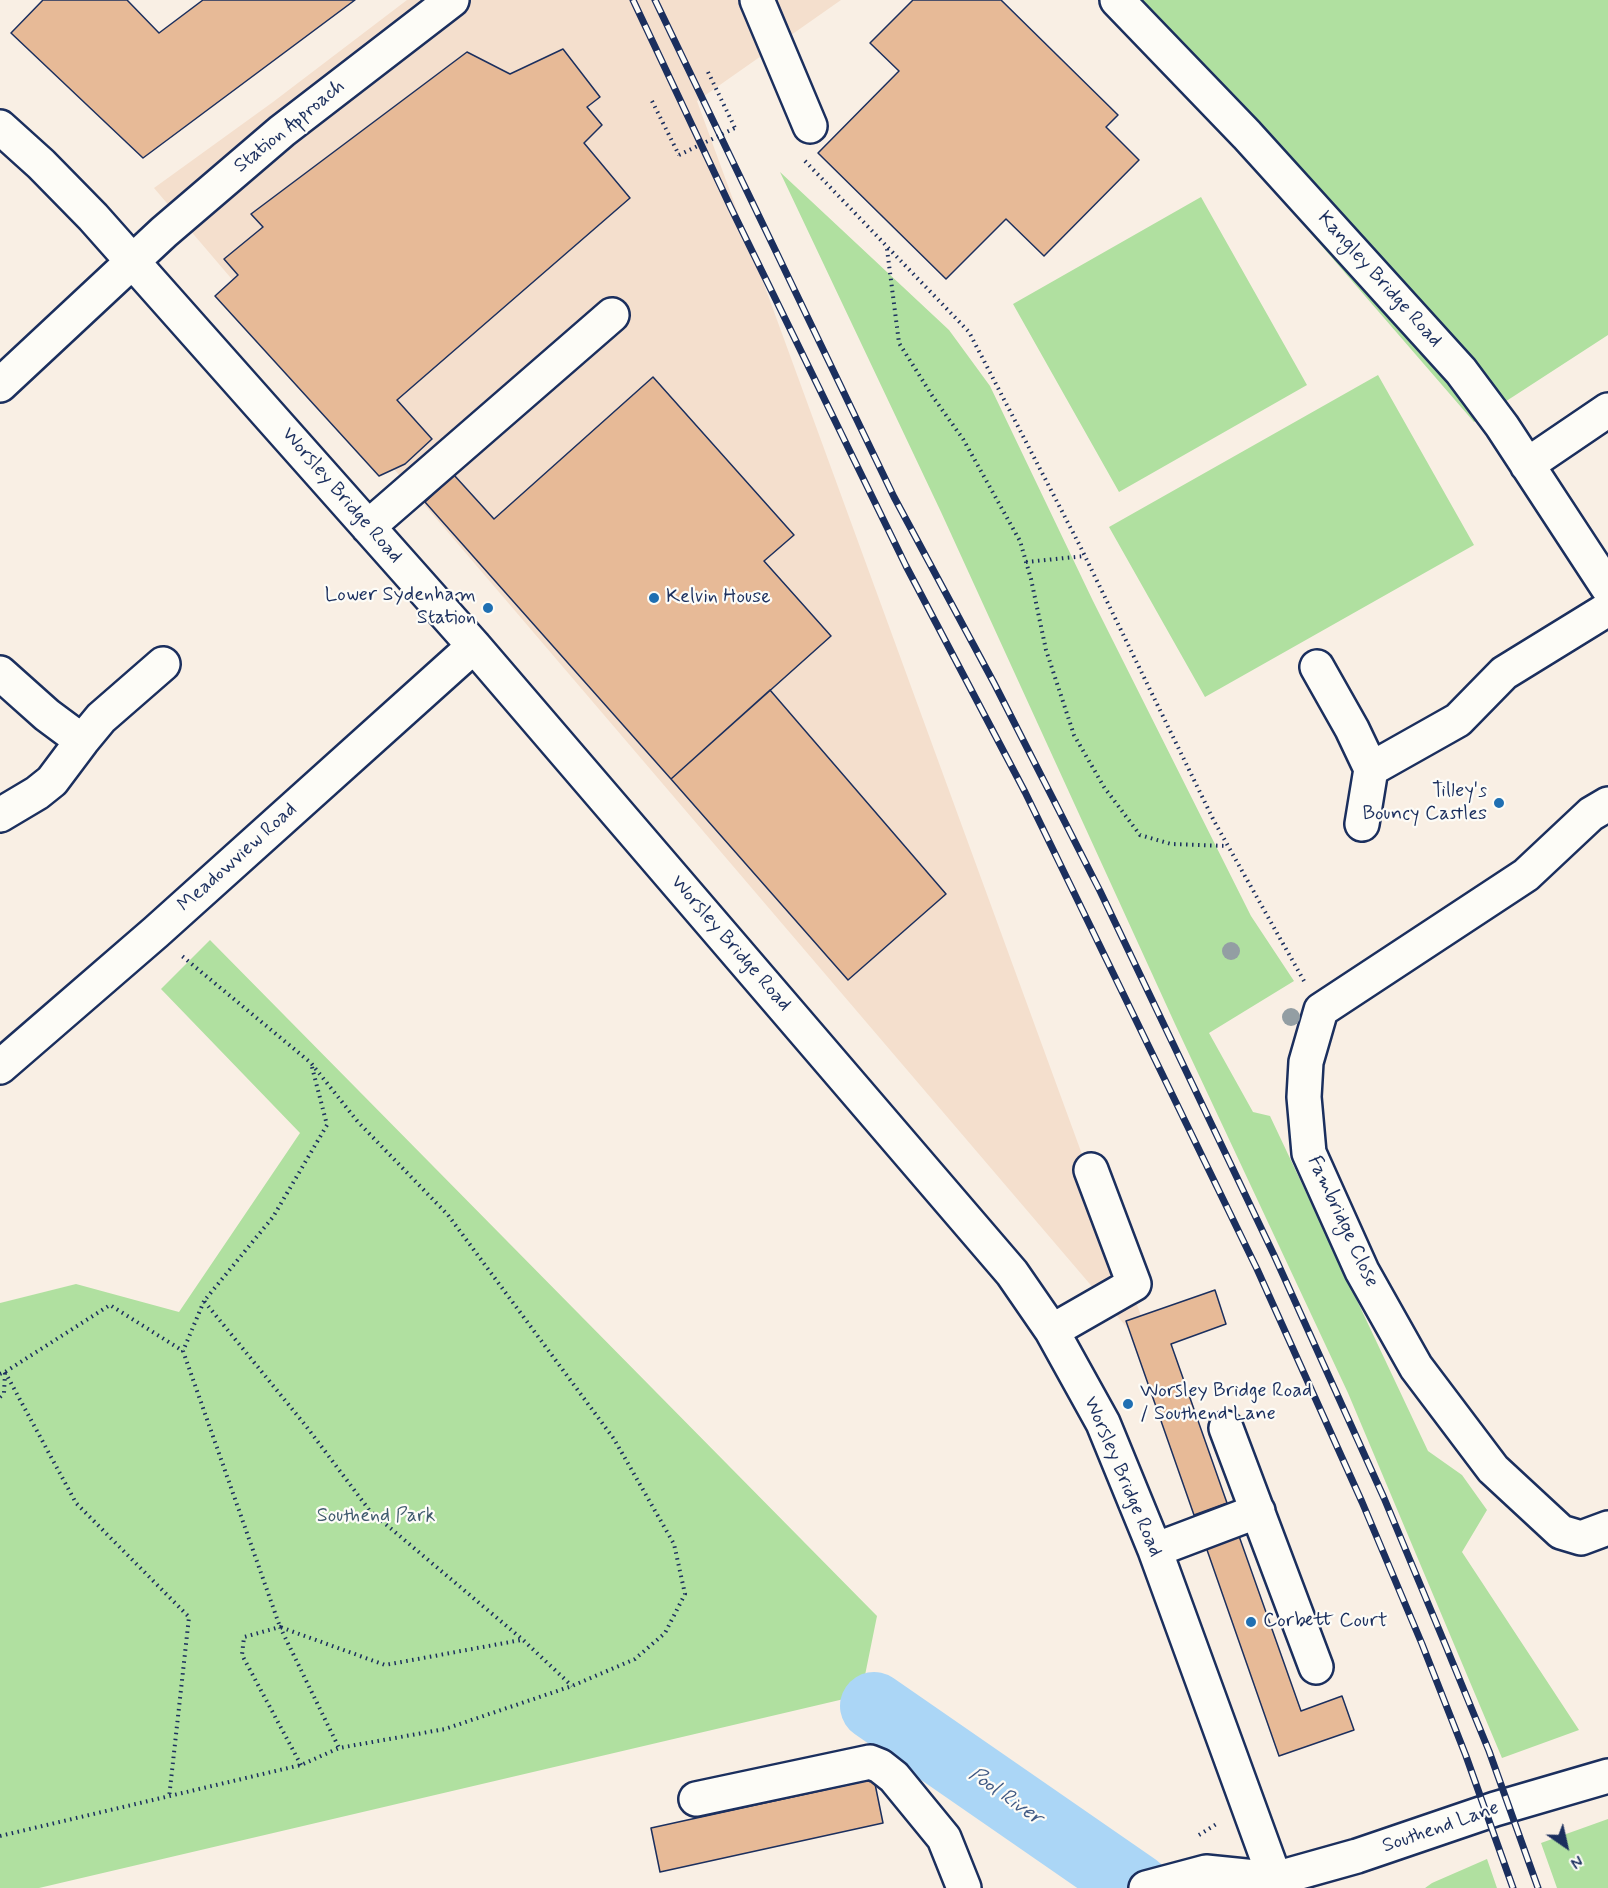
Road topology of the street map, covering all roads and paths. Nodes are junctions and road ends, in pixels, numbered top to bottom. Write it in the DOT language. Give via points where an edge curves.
graph roads {
  1 [pos="452,0"];
  2 [pos="757,0"];
  3 [pos="1117,0"];
  4 [pos="708,72"];
  5 [pos="652,101"];
  6 [pos="0,127"];
  7 [pos="805,141"];
  8 [pos="887,248"];
  9 [pos="132,261"];
  10 [pos="612,315"];
  11 [pos="0,385"];
  12 [pos="1608,410"];
  13 [pos="1527,465"];
  14 [pos="368,527"];
  15 [pos="1085,556"];
  16 [pos="1026,562"];
  17 [pos="1608,588"];
  18 [pos="1608,609"];
  19 [pos="474,646"];
  20 [pos="163,664"];
  21 [pos="1317,666"];
  22 [pos="0,673"];
  23 [pos="82,741"];
  24 [pos="1371,770"];
  25 [pos="1608,804"];
  26 [pos="0,814"];
  27 [pos="1362,824"];
  28 [pos="1227,846"];
  29 [pos="156,932"];
  30 [pos="1321,1010"];
  31 [pos="311,1063"];
  32 [pos="0,1066"];
  33 [pos="1091,1170"];
  34 [pos="204,1301"];
  35 [pos="1052,1331"];
  36 [pos="183,1351"];
  37 [pos="3,1373"];
  38 [pos="0,1397"];
  39 [pos="1226,1428"];
  40 [pos="1258,1511"];
  41 [pos="1608,1528"];
  42 [pos="1155,1550"];
  43 [pos="280,1627"];
  44 [pos="522,1639"];
  45 [pos="1316,1667"];
  46 [pos="572,1686"];
  47 [pos="339,1748"];
  48 [pos="301,1765"];
  49 [pos="1608,1776"];
  50 [pos="169,1798"];
  51 [pos="696,1799"];
  52 [pos="0,1836"];
  53 [pos="1269,1884"];
  54 [pos="964,1888"];
  55 [pos="1146,1888"];
  1 -- 9 [label="street, Station Approach" via="282,131"];
  2 -- 7 [label="street"];
  3 -- 13 [label="street, Kangley Bridge Road" via="1247,135 1461,371"];
  4 -- 5 [label="path, bridge" via="735,128 679,155"];
  6 -- 9 [label="street, Worsley Bridge Road" via="41,164"];
  7 -- 8 [label="path"];
  8 -- 15 [label="path" via="969,332"];
  8 -- 16 [label="path" via="899,343 963,439 1020,541"];
  9 -- 11 [label="street, Station Approach"];
  9 -- 14 [label="street, Worsley Bridge Road"];
  10 -- 14 [label="street"];
  12 -- 13 [label="street"];
  13 -- 17 [label="street, Kangley Bridge Road"];
  14 -- 19 [label="street, Worsley Bridge Road"];
  15 -- 16 [label="path"];
  15 -- 28 [label="path"];
  16 -- 28 [label="path" via="1046,650 1074,735 1104,787 1140,835 1171,844"];
  18 -- 24 [label="street" via="1504,673 1458,720"];
  19 -- 29 [label="street, Meadowview Road"];
  19 -- 35 [label="street, Worsley Bridge Road" via="1012,1273"];
  20 -- 23 [label="street" via="101,718"];
  21 -- 24 [label="street"];
  22 -- 23 [label="street"];
  23 -- 26 [label="street" via="52,781"];
  24 -- 27 [label="street"];
  25 -- 30 [label="street" via="1591,814 1526,875"];
  28 -- 30 [label="path"];
  29 -- 31 [label="path"];
  29 -- 32 [label="street, Meadowview Road"];
  30 -- 41 [label="street, Fambridge Close" via="1305,1062 1309,1153 1362,1271 1416,1367 1493,1469 1561,1532 1581,1538"];
  31 -- 34 [label="path" via="327,1125 273,1217"];
  31 -- 46 [label="path" via="358,1122 448,1215 614,1439 674,1544 685,1594 665,1633 635,1659"];
  33 -- 35 [label="street" via="1134,1284"];
  34 -- 36 [label="path"];
  34 -- 44 [label="path" via="370,1511"];
  35 -- 42 [label="street, Worsley Bridge Road" via="1103,1423"];
  36 -- 37 [label="path" via="110,1305"];
  36 -- 43 [label="path"];
  37 -- 38 [label="path" via="4,1393"];
  37 -- 50 [label="path" via="76,1503 189,1617"];
  39 -- 40 [label="street"];
  40 -- 42 [label="street"];
  40 -- 45 [label="street"];
  42 -- 53 [label="street, Worsley Bridge Road"];
  43 -- 44 [label="path" via="385,1665"];
  43 -- 47 [label="path"];
  43 -- 48 [label="path" via="244,1636 242,1655"];
  44 -- 46 [label="path"];
  46 -- 47 [label="path" via="445,1729"];
  47 -- 48 [label="path"];
  48 -- 50 [label="path"];
  49 -- 53 [label="street, Southend Lane"];
  50 -- 52 [label="path"];
  51 -- 54 [label="street" via="870,1762 894,1777 944,1838"];
  53 -- 55 [label="street, Southend Lane" via="1206,1872"];
}
